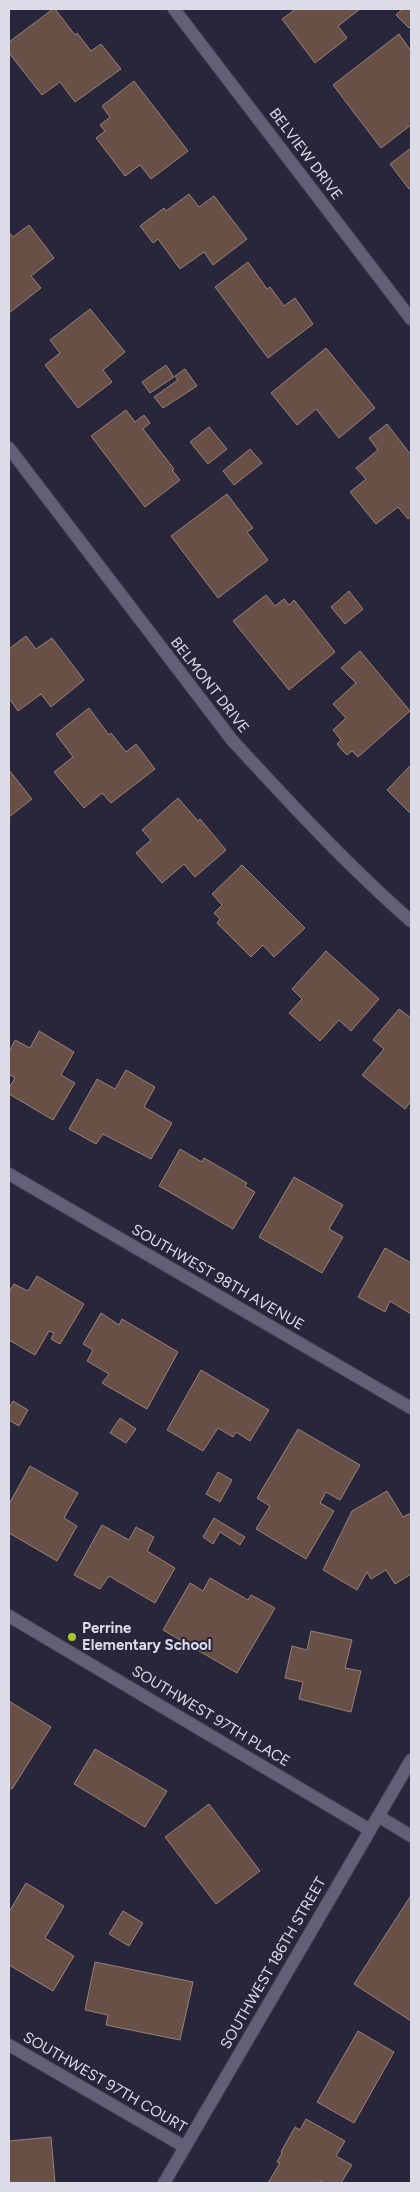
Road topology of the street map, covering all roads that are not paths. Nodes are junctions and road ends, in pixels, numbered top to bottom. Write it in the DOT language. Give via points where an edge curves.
graph roads {
  1 [pos="174,9"];
  2 [pos="411,319"];
  3 [pos="9,448"];
  4 [pos="411,921"];
  5 [pos="9,1174"];
  6 [pos="411,1408"];
  7 [pos="9,1616"];
  8 [pos="411,1760"];
  9 [pos="378,1816"];
  10 [pos="370,1830"];
  11 [pos="411,1836"];
  12 [pos="9,2045"];
  13 [pos="185,2147"];
  14 [pos="164,2183"];
  1 -- 2 [label="street, BELVIEW DRIVE"];
  3 -- 4 [label="street, BELMONT DRIVE" via="232,740 356,870"];
  5 -- 6 [label="street, SOUTHWEST 98TH AVENUE"];
  7 -- 10 [label="street, SOUTHWEST 97TH PLACE"];
  8 -- 9 [label="street, SOUTHWEST 186TH STREET"];
  9 -- 10 [label="street, SOUTHWEST 186TH STREET"];
  9 -- 11 [label="street"];
  10 -- 13 [label="street, SOUTHWEST 186TH STREET"];
  12 -- 13 [label="street, SOUTHWEST 97TH COURT"];
  13 -- 14 [label="street, SOUTHWEST 186TH STREET"];
}
